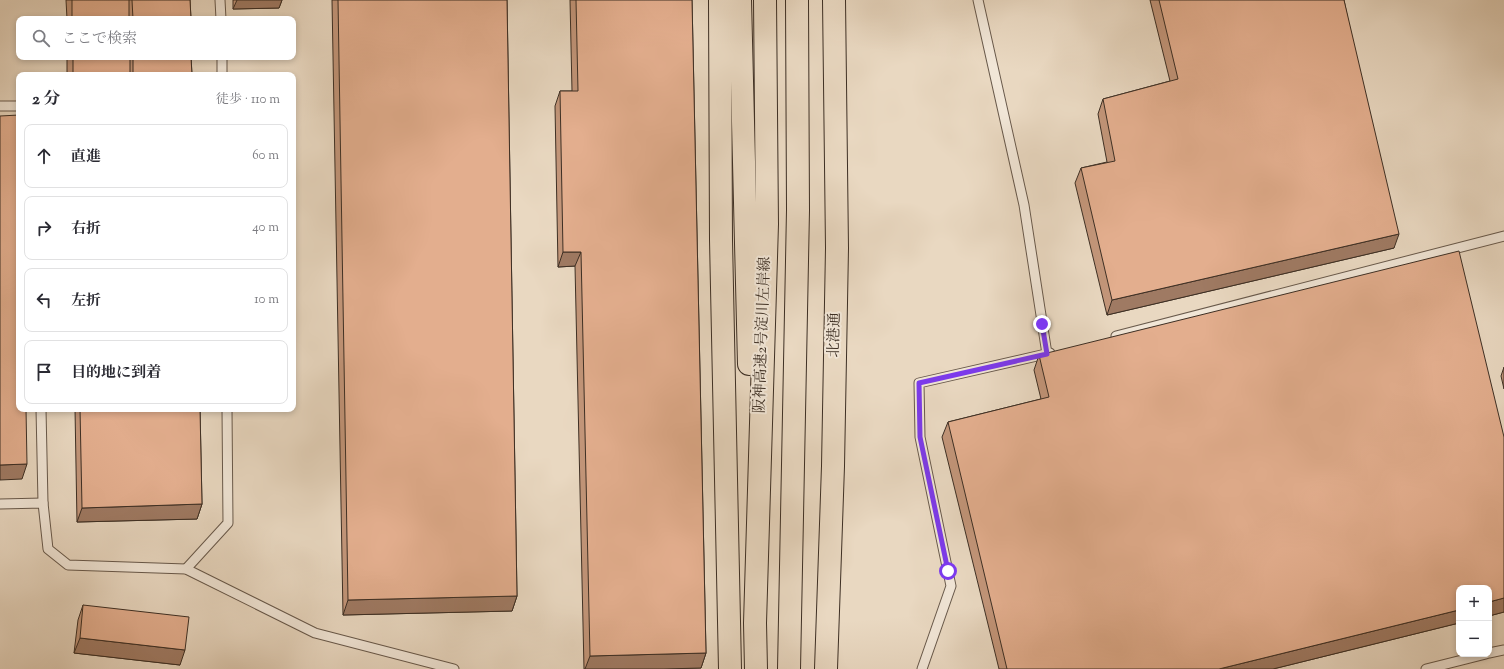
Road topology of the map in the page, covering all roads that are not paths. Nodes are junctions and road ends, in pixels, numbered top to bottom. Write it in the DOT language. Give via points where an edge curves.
graph roads {
  1 [pos="220,0"];
  2 [pos="720,0"];
  3 [pos="740,0"];
  4 [pos="765,0"];
  5 [pos="797,0"];
  6 [pos="834,0"];
  7 [pos="978,0"];
  8 [pos="221,16"];
  9 [pos="222,60"];
  10 [pos="222,72"];
  11 [pos="0,106"];
  12 [pos="16,106"];
  13 [pos="1504,236"];
  14 [pos="1108,338"];
  15 [pos="1062,350"];
  16 [pos="1047,354"];
  17 [pos="41,412"];
  18 [pos="227,412"];
  19 [pos="43,503"];
  20 [pos="0,504"];
  21 [pos="186,569"];
  22 [pos="755,623"];
  23 [pos="1504,650"];
  24 [pos="1492,652"];
  25 [pos="1474,657"];
  26 [pos="454,669"];
  27 [pos="730,669"];
  28 [pos="756,669"];
  29 [pos="789,669"];
  30 [pos="826,669"];
  31 [pos="922,669"];
  32 [pos="1426,669"];
  1 -- 8 [label="lane"];
  2 -- 27 [label="main road" via="721,240"];
  3 -- 22 [label="main road"];
  4 -- 22 [label="main road, 阪神高速2号淀川左岸線" via="767,224"];
  5 -- 29 [label="main road, 阪神高速2号淀川左岸線" via="798,210"];
  6 -- 30 [label="main road, 北港通" via="837,248"];
  7 -- 16 [label="lane" via="1024,205"];
  9 -- 10 [label="lane"];
  11 -- 12 [label="lane"];
  13 -- 14 [label="lane"];
  15 -- 16 [label="lane"];
  16 -- 31 [label="lane" via="919,383 920,437 951,586"];
  17 -- 19 [label="lane"];
  18 -- 21 [label="lane" via="228,523"];
  19 -- 20 [label="lane"];
  19 -- 21 [label="lane" via="48,549 68,565"];
  21 -- 26 [label="lane" via="315,633"];
  22 -- 28 [label="main road, 阪神高速2号淀川左岸線"];
  23 -- 24 [label="lane"];
  25 -- 32 [label="lane"];
}
